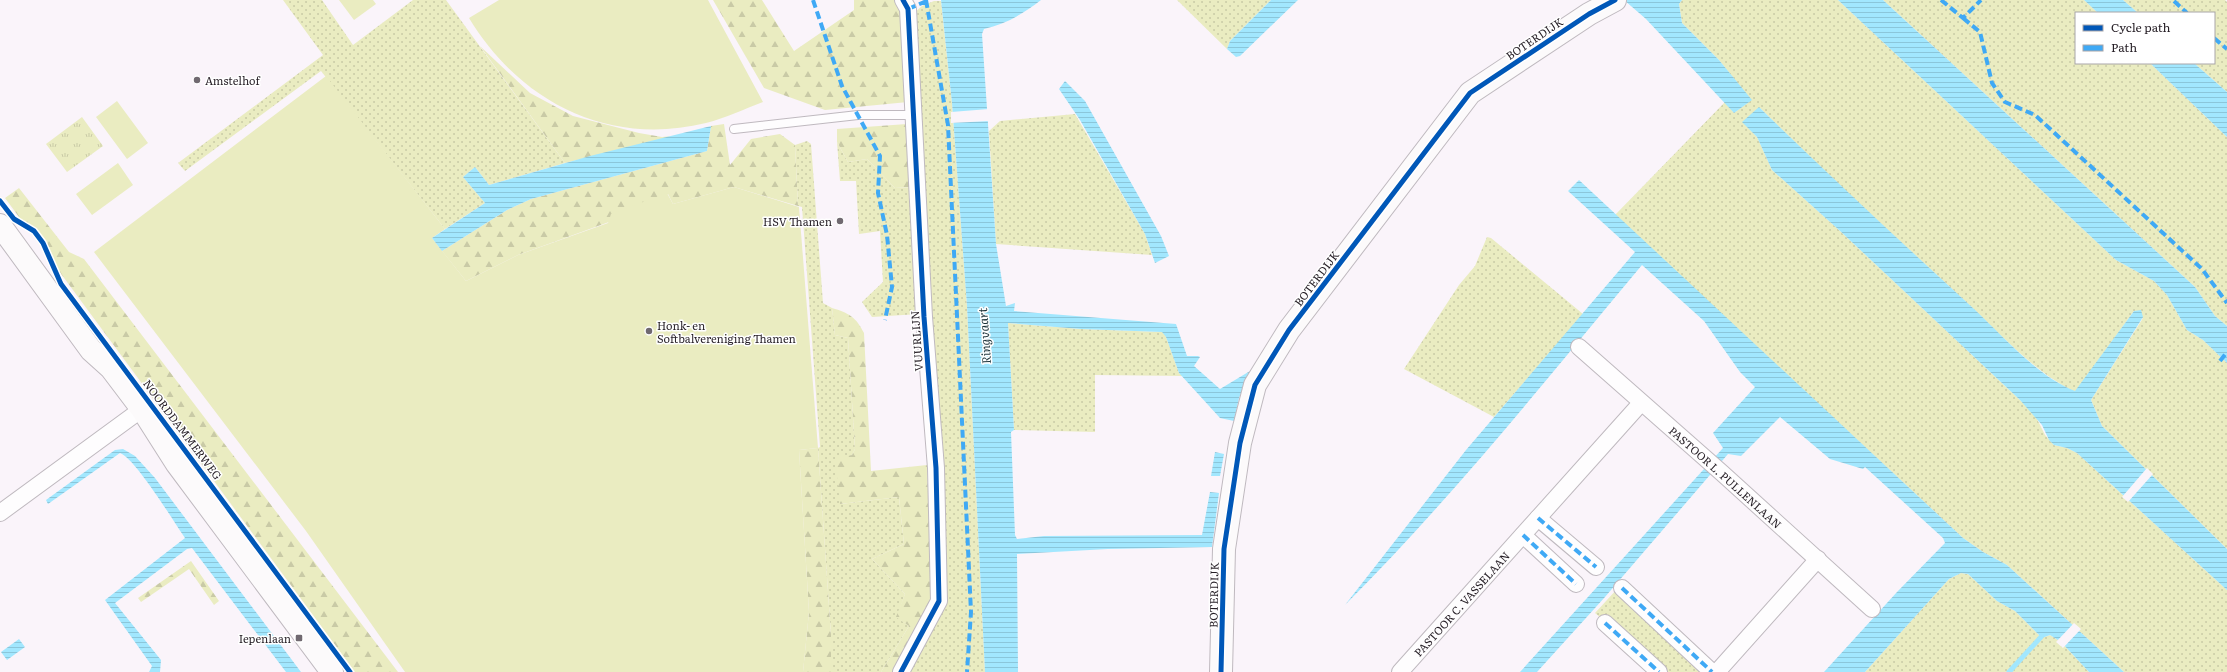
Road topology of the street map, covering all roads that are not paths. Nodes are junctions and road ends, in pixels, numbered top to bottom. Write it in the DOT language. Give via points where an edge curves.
graph roads {
  1 [pos="903,0"];
  2 [pos="1615,0"];
  3 [pos="914,115"];
  4 [pos="734,129"];
  5 [pos="0,225"];
  6 [pos="1579,347"];
  7 [pos="1641,403"];
  8 [pos="136,413"];
  9 [pos="0,513"];
  10 [pos="1538,518"];
  11 [pos="1523,535"];
  12 [pos="1818,560"];
  13 [pos="1596,567"];
  14 [pos="1576,584"];
  15 [pos="1622,588"];
  16 [pos="1872,609"];
  17 [pos="1605,623"];
  18 [pos="332,672"];
  19 [pos="902,672"];
  20 [pos="1221,672"];
  21 [pos="1400,672"];
  22 [pos="1659,672"];
  23 [pos="1712,672"];
  24 [pos="1717,672"];
  1 -- 3 [label="street, VUURLIJN" via="908,9"];
  2 -- 20 [label="street, BOTERDIJK" via="1589,14 1470,93 1289,330 1255,385 1240,443 1224,549"];
  3 -- 4 [label="lane" via="858,115"];
  3 -- 19 [label="street, VUURLIJN" via="924,317 936,468 940,601"];
  5 -- 8 [label="street, NOORDDAMMERWEG" via="91,350 111,368"];
  6 -- 7 [label="street, PASTOOR L. PULLENLAAN"];
  7 -- 10 [label="street, PASTOOR C. VASSELAAN"];
  7 -- 12 [label="street, PASTOOR L. PULLENLAAN"];
  8 -- 9 [label="street"];
  8 -- 18 [label="street, NOORDDAMMERWEG"];
  10 -- 11 [label="street, PASTOOR C. VASSELAAN"];
  10 -- 13 [label="street"];
  11 -- 14 [label="street"];
  11 -- 21 [label="street, PASTOOR C. VASSELAAN"];
  12 -- 16 [label="street, PASTOOR L. PULLENLAAN"];
  12 -- 24 [label="street"];
  15 -- 23 [label="street"];
  17 -- 22 [label="street"];
}
